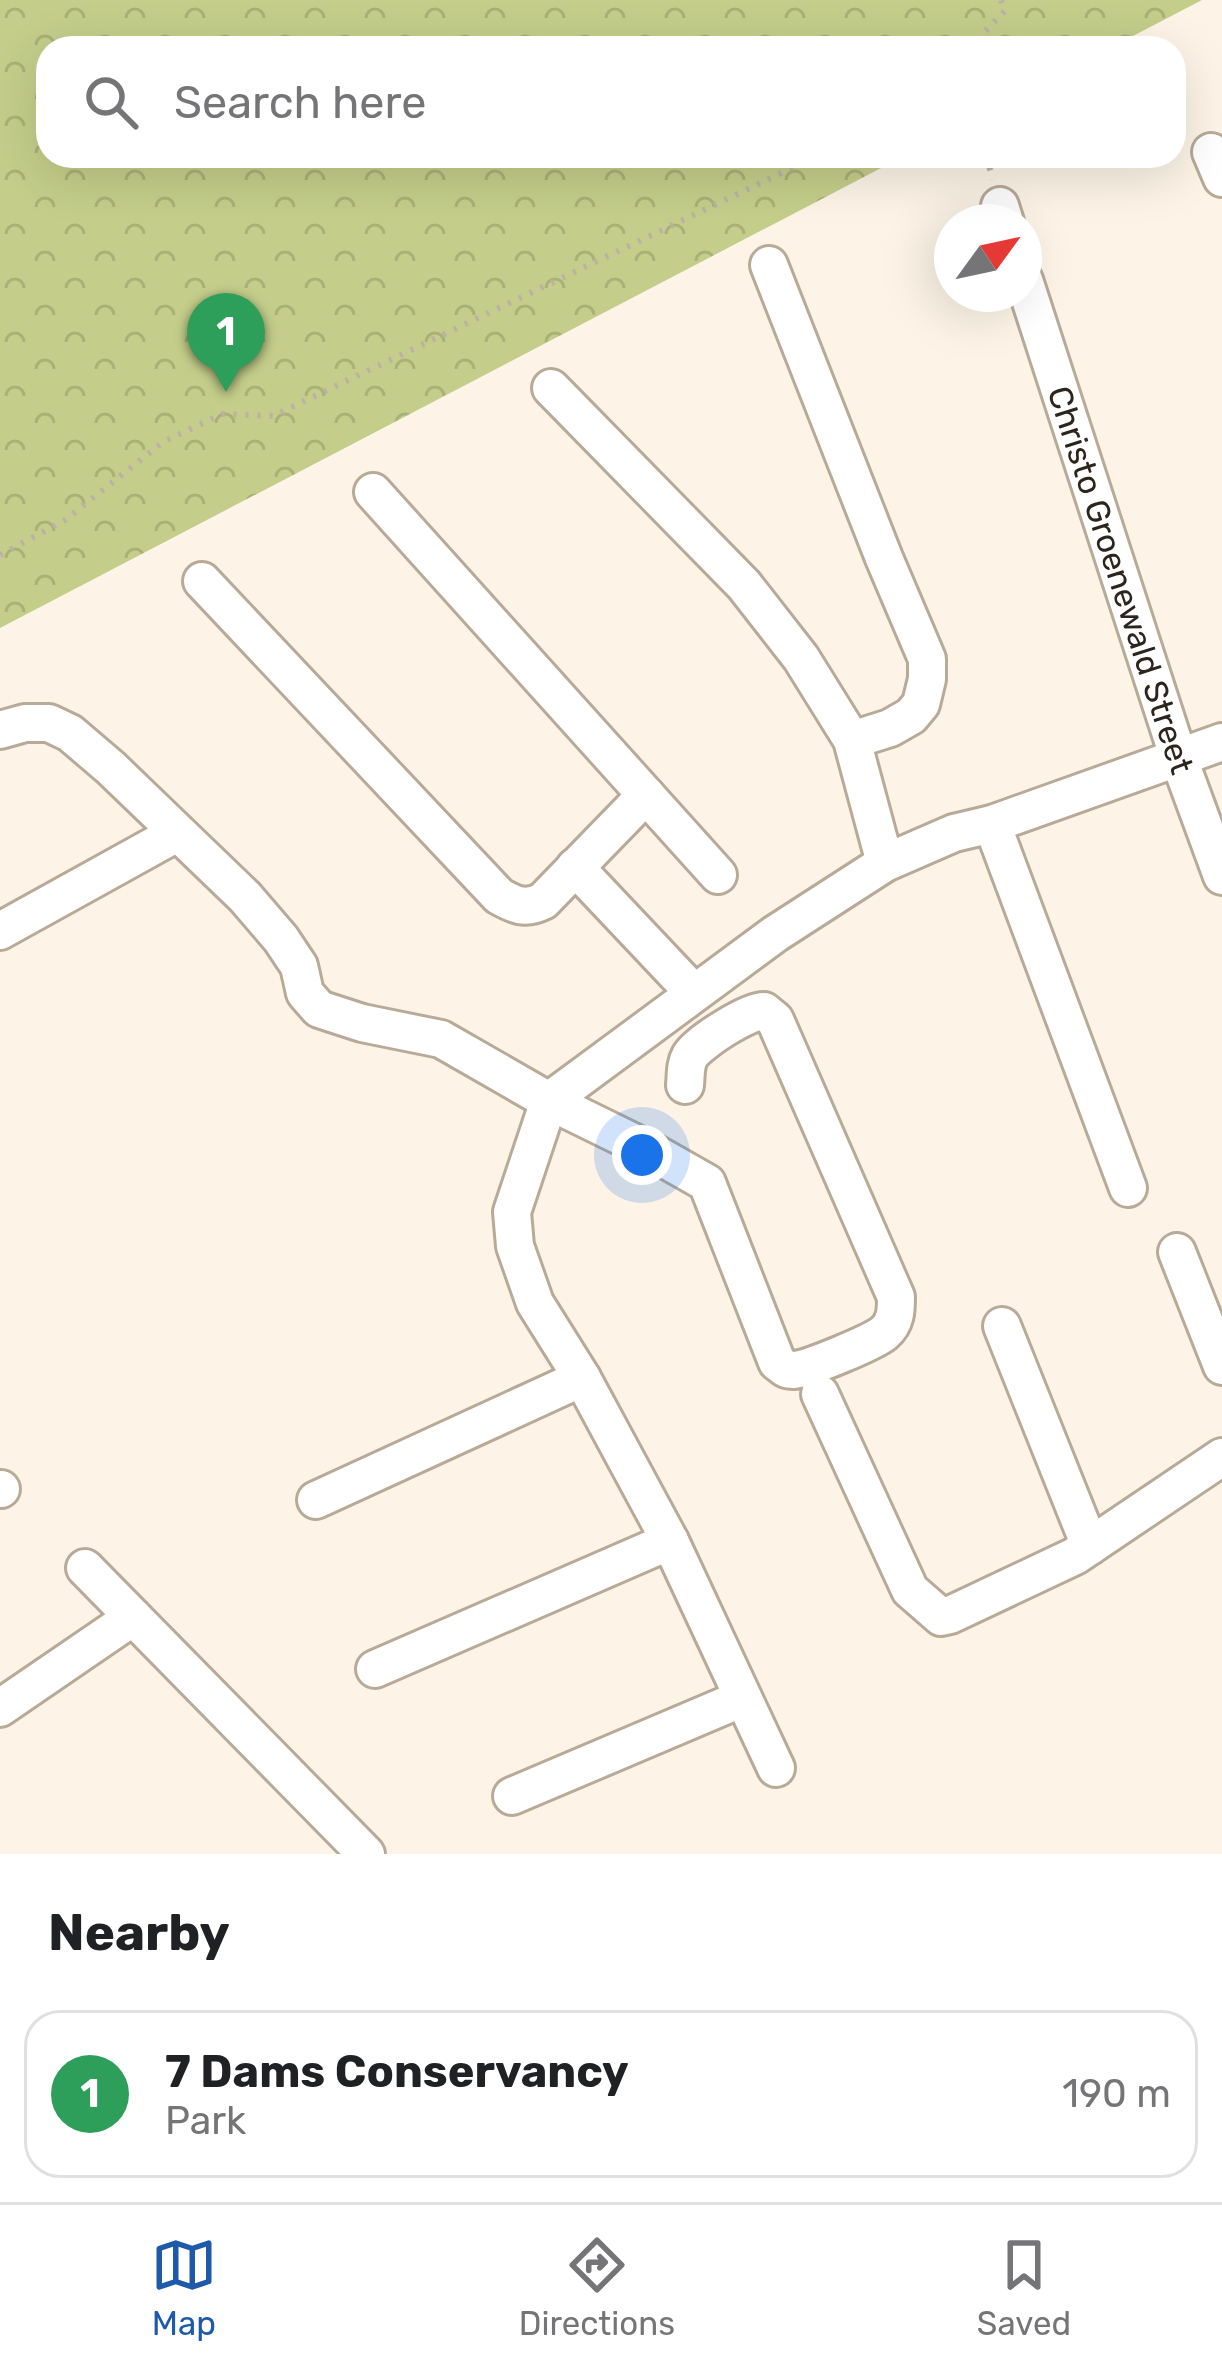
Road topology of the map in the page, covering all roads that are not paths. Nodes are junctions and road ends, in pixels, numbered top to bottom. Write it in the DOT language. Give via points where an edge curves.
graph roads {
  1 [pos="769,265"];
  2 [pos="1034,312"];
  3 [pos="551,388"];
  4 [pos="373,492"];
  5 [pos="202,581"];
  6 [pos="0,730"];
  7 [pos="851,740"];
  8 [pos="1222,742"];
  9 [pos="1179,759"];
  10 [pos="646,795"];
  11 [pos="992,824"];
  12 [pos="177,833"];
  13 [pos="885,863"];
  14 [pos="574,867"];
  15 [pos="718,875"];
  16 [pos="1222,876"];
  17 [pos="0,931"];
  18 [pos="694,993"];
  19 [pos="685,1085"];
  20 [pos="549,1101"];
  21 [pos="1128,1188"];
  22 [pos="1177,1252"];
  23 [pos="1001,1326"];
  24 [pos="1222,1366"];
  25 [pos="582,1378"];
  26 [pos="820,1394"];
  27 [pos="1222,1457"];
  28 [pos="316,1500"];
  29 [pos="670,1541"];
  30 [pos="1090,1546"];
  31 [pos="85,1568"];
  32 [pos="133,1617"];
  33 [pos="375,1669"];
  34 [pos="743,1698"];
  35 [pos="0,1708"];
  36 [pos="776,1768"];
  37 [pos="512,1796"];
  38 [pos="367,1854"];
  1 -- 7 [label="street" via="927,659 921,704 911,716"];
  2 -- 9 [label="street, Christo Groenewald Street"];
  3 -- 7 [label="street" via="744,585"];
  4 -- 10 [label="street"];
  5 -- 14 [label="street" via="499,896 531,907"];
  6 -- 12 [label="street" via="50,723 70,733"];
  7 -- 13 [label="street"];
  8 -- 9 [label="street"];
  9 -- 11 [label="street"];
  9 -- 16 [label="street, Christo Groenewald Street"];
  10 -- 14 [label="street"];
  10 -- 15 [label="street"];
  11 -- 13 [label="street"];
  11 -- 21 [label="street"];
  12 -- 17 [label="street"];
  12 -- 20 [label="street" via="281,939 319,1010 441,1039"];
  13 -- 18 [label="street"];
  14 -- 18 [label="street"];
  18 -- 20 [label="street"];
  19 -- 20 [label="street" via="699,1047 753,1011 775,1020 896,1297 883,1334 786,1369 707,1183"];
  20 -- 25 [label="street" via="512,1212 515,1246 535,1303"];
  22 -- 24 [label="street"];
  23 -- 30 [label="street"];
  25 -- 28 [label="street"];
  25 -- 29 [label="street"];
  26 -- 30 [label="street" via="910,1590 932,1612 950,1615"];
  27 -- 30 [label="street"];
  29 -- 33 [label="street"];
  29 -- 34 [label="street"];
  31 -- 32 [label="street"];
  32 -- 35 [label="street"];
  32 -- 38 [label="street"];
  34 -- 36 [label="street"];
  34 -- 37 [label="street"];
}
